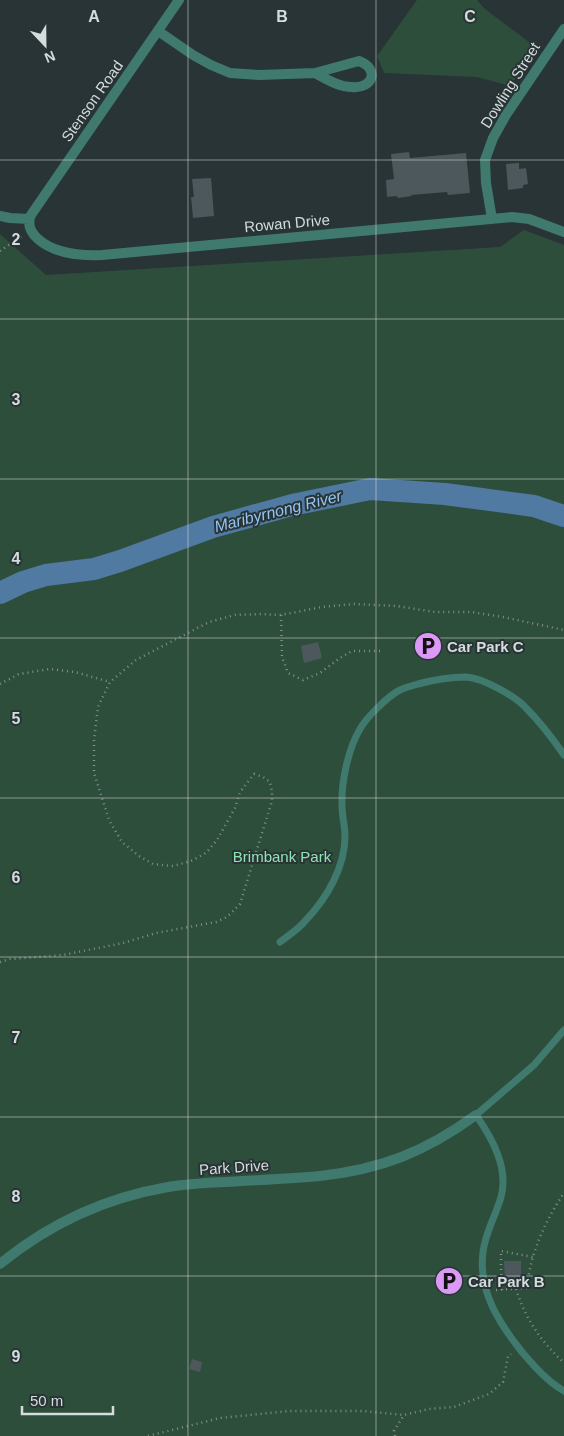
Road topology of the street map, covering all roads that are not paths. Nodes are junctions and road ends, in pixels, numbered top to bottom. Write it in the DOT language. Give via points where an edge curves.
graph roads {
  1 [pos="179,0"];
  2 [pos="564,29"];
  3 [pos="158,31"];
  4 [pos="315,73"];
  5 [pos="0,216"];
  6 [pos="29,219"];
  7 [pos="492,219"];
  8 [pos="564,232"];
  9 [pos="564,755"];
  10 [pos="280,942"];
  11 [pos="564,1030"];
  12 [pos="476,1115"];
  13 [pos="0,1264"];
  14 [pos="564,1391"];
  1 -- 3 [label="street, Stenson Road"];
  2 -- 7 [label="street, Dowling Street" via="506,115 485,160"];
  3 -- 4 [label="street" via="193,55 230,73"];
  3 -- 6 [label="street, Stenson Road"];
  4 -- 4 [label="street" via="359,61 365,63 372,76 367,84 352,88"];
  5 -- 6 [label="street"];
  6 -- 7 [label="street, Rowan Drive" via="30,230 40,242 71,254 91,255"];
  7 -- 8 [label="street, Rowan Drive" via="529,219"];
  9 -- 10 [label="lane" via="525,706 482,681 468,677 452,678 401,689 376,710 360,729 352,747 344,778 344,848 334,880 320,904"];
  11 -- 12 [label="lane" via="534,1065"];
  12 -- 13 [label="street, Park Drive" via="431,1145 367,1168 341,1174 168,1187 110,1201 47,1230"];
  12 -- 14 [label="lane" via="493,1141 502,1179 501,1196 483,1250 486,1291 498,1318 519,1348 544,1376"];
}
